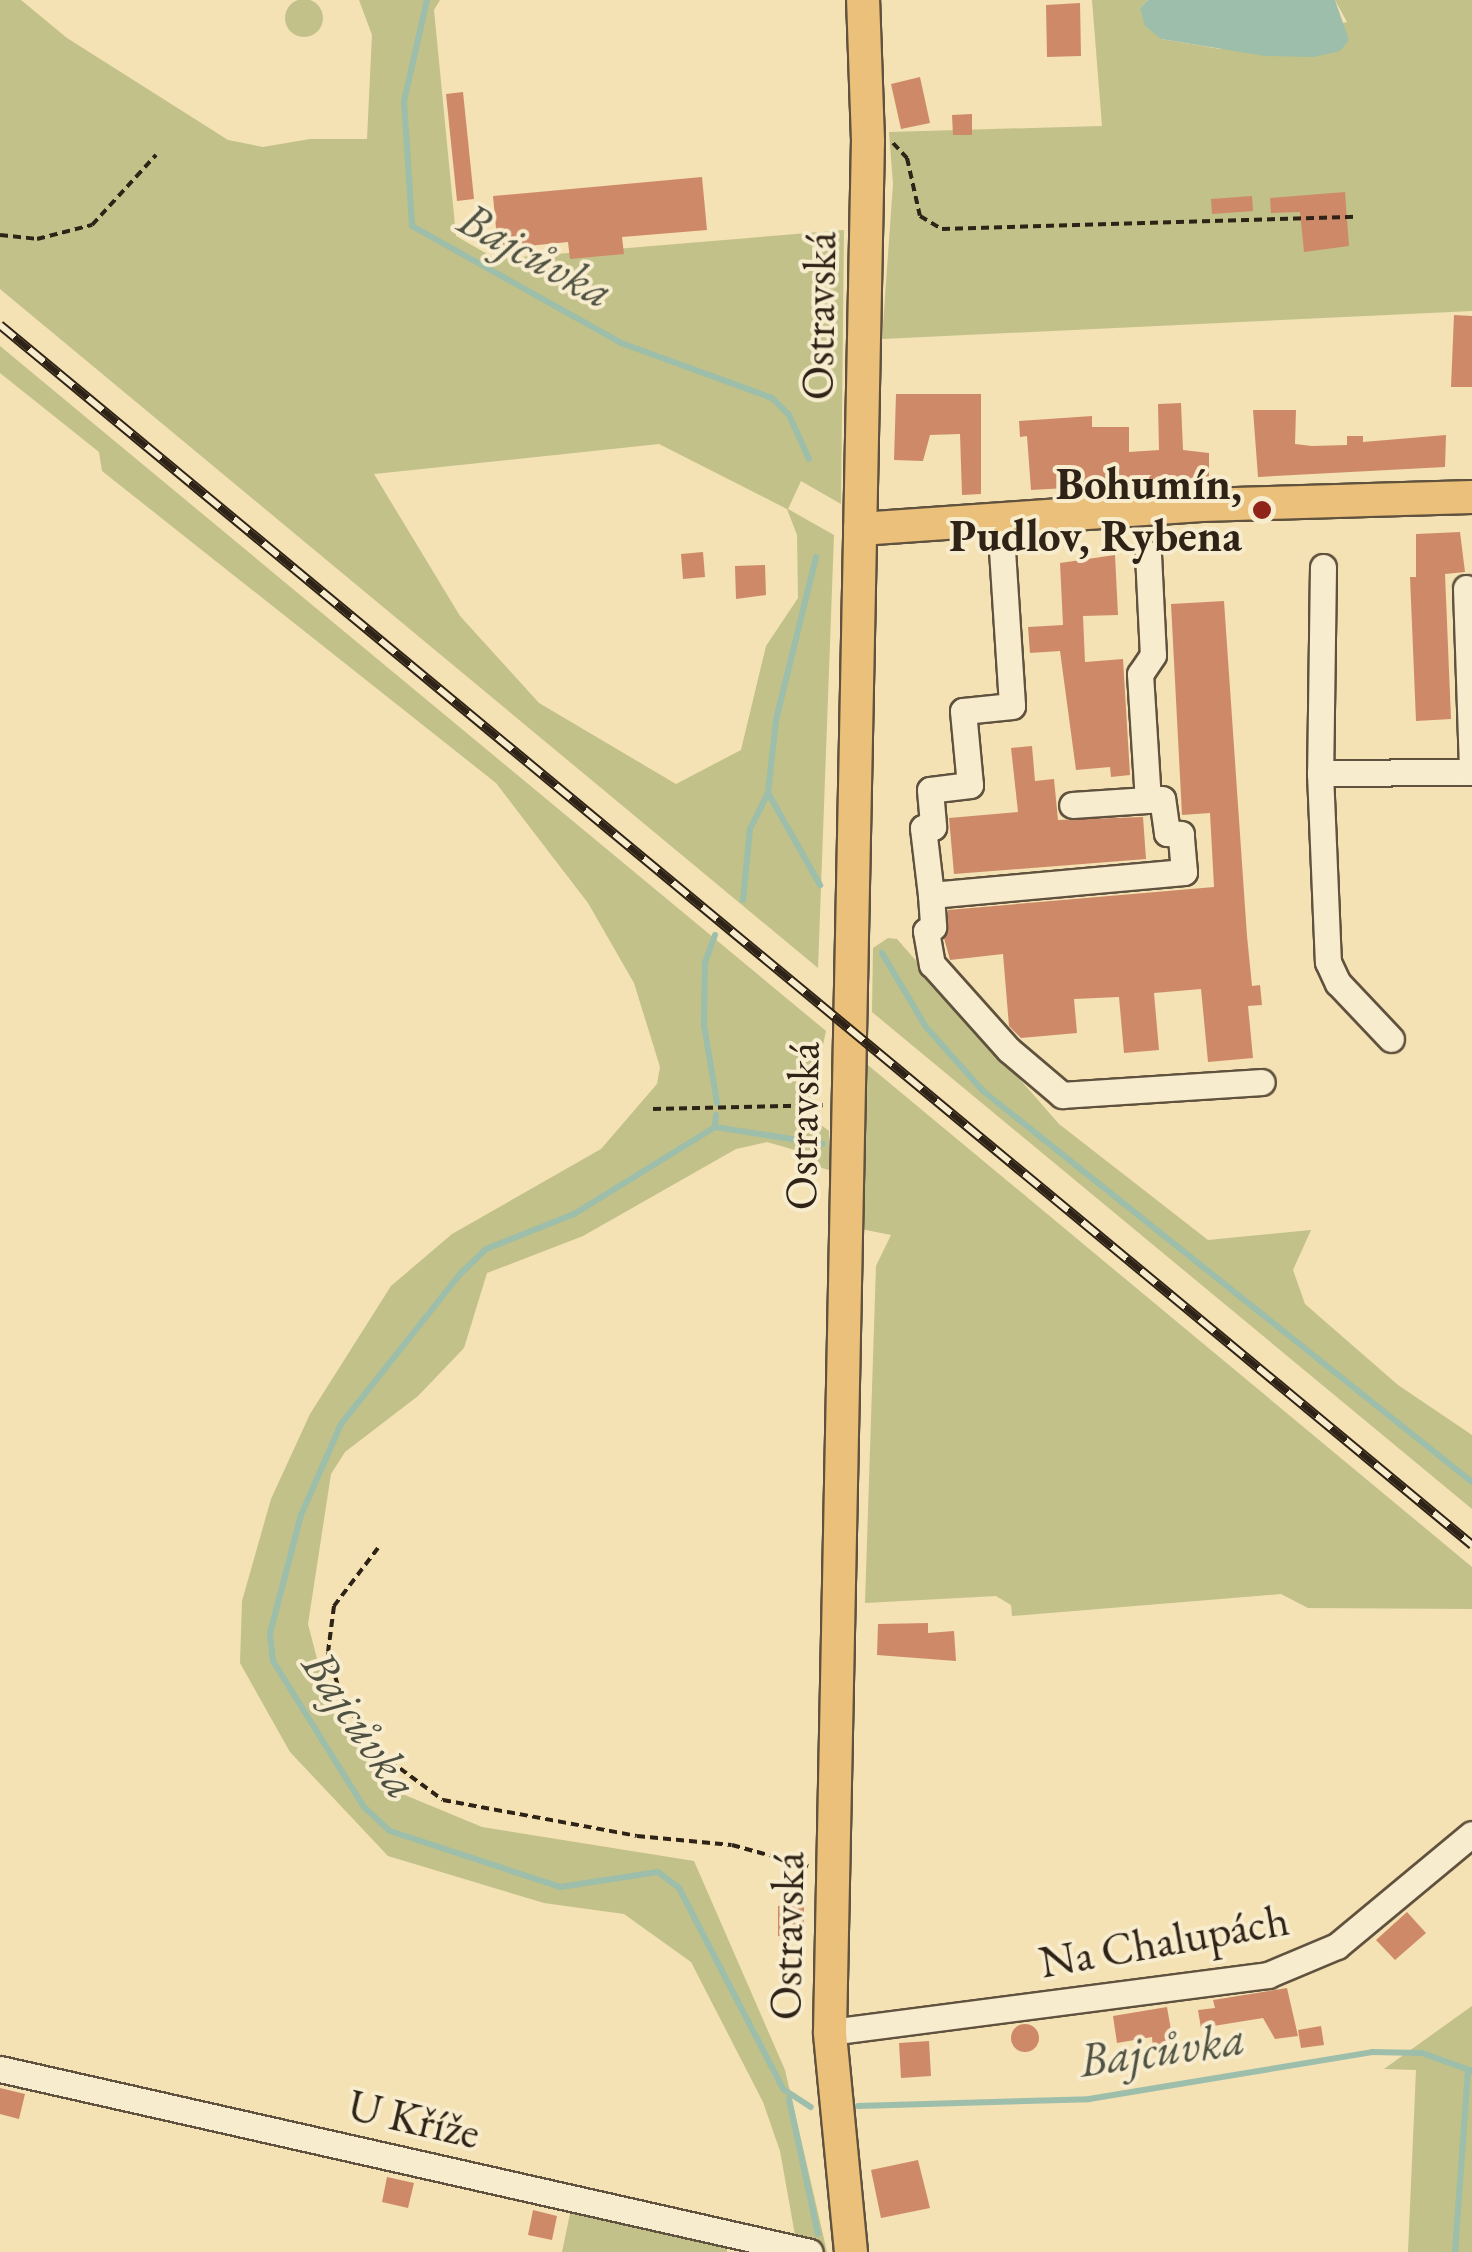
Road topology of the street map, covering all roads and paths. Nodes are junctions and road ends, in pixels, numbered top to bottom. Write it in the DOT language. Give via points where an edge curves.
graph roads {
  1 [pos="863,0"];
  2 [pos="868,142"];
  3 [pos="156,156"];
  4 [pos="1357,217"];
  5 [pos="0,235"];
  6 [pos="1472,496"];
  7 [pos="1000,519"];
  8 [pos="860,529"];
  9 [pos="1148,554"];
  10 [pos="1323,567"];
  11 [pos="1466,588"];
  12 [pos="1472,772"];
  13 [pos="1320,773"];
  14 [pos="1148,800"];
  15 [pos="1072,805"];
  16 [pos="931,895"];
  17 [pos="1391,1039"];
  18 [pos="1262,1082"];
  19 [pos="848,1104"];
  20 [pos="653,1109"];
  21 [pos="378,1548"];
  22 [pos="1472,1834"];
  23 [pos="833,1868"];
  24 [pos="830,2032"];
  25 [pos="0,2069"];
  26 [pos="810,2252"];
  27 [pos="851,2252"];
  1 -- 2 [label="main road, Ostravská"];
  2 -- 4 [label="path" via="896,143 920,216 942,229"];
  2 -- 8 [label="main road, Ostravská"];
  3 -- 5 [label="path" via="92,225 36,239"];
  6 -- 7 [label="main road"];
  7 -- 8 [label="main road"];
  7 -- 16 [label="street" via="1012,706 962,711 970,785 930,790 933,827 923,828"];
  8 -- 19 [label="main road, Ostravská"];
  9 -- 14 [label="street" via="1153,655 1140,674"];
  10 -- 13 [label="street"];
  11 -- 12 [label="street"];
  12 -- 13 [label="street"];
  13 -- 17 [label="street" via="1328,962 1338,983"];
  14 -- 15 [label="street"];
  14 -- 16 [label="street" via="1162,799 1167,832 1182,834 1184,872"];
  16 -- 18 [label="street" via="934,927 926,931 932,964 1008,1050 1062,1095"];
  19 -- 20 [label="path"];
  19 -- 23 [label="main road, Ostravská"];
  21 -- 23 [label="path" via="334,1606 328,1652 342,1700 378,1752 442,1800 637,1836 732,1845 798,1866"];
  22 -- 24 [label="street, Na Chalupách" via="1337,1946 1268,1975"];
  23 -- 24 [label="main road, Ostravská"];
  24 -- 27 [label="main road, Ostravská"];
  25 -- 26 [label="street, U Kříže"];
}
